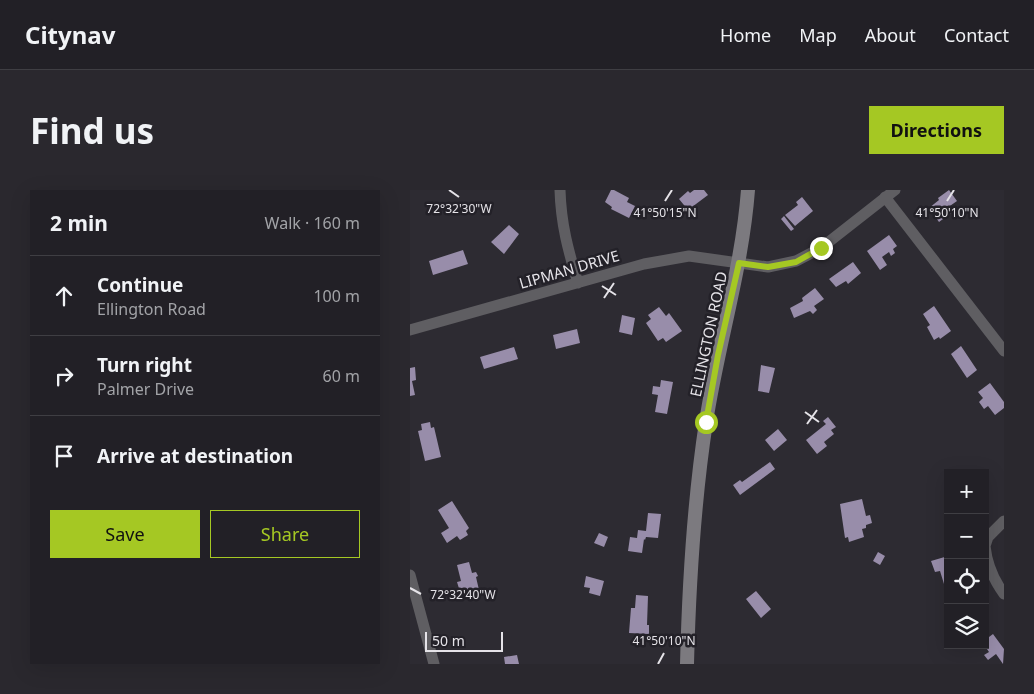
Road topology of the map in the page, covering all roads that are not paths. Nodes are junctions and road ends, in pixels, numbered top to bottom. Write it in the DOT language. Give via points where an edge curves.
graph roads {
  1 [pos="560,190"];
  2 [pos="748,190"];
  3 [pos="895,190"];
  4 [pos="885,198"];
  5 [pos="739,263"];
  6 [pos="578,283"];
  7 [pos="410,330"];
  8 [pos="1004,350"];
  9 [pos="1004,521"];
  10 [pos="989,536"];
  11 [pos="987,559"];
  12 [pos="410,575"];
  13 [pos="1004,594"];
  14 [pos="434,664"];
  15 [pos="687,664"];
  1 -- 6 [label="street" via="566,244"];
  2 -- 5 [label="main road, ELLINGTON ROAD"];
  3 -- 4 [label="street, LIPMAN DRIVE"];
  4 -- 5 [label="street, LIPMAN DRIVE" via="821,248 796,262 768,267"];
  4 -- 8 [label="street"];
  5 -- 6 [label="street, LIPMAN DRIVE" via="689,256 644,264"];
  5 -- 15 [label="main road, ELLINGTON ROAD" via="706,422 694,527"];
  6 -- 7 [label="street, LIPMAN DRIVE"];
  9 -- 10 [label="street"];
  11 -- 13 [label="street" via="995,582"];
  12 -- 14 [label="street"];
}
